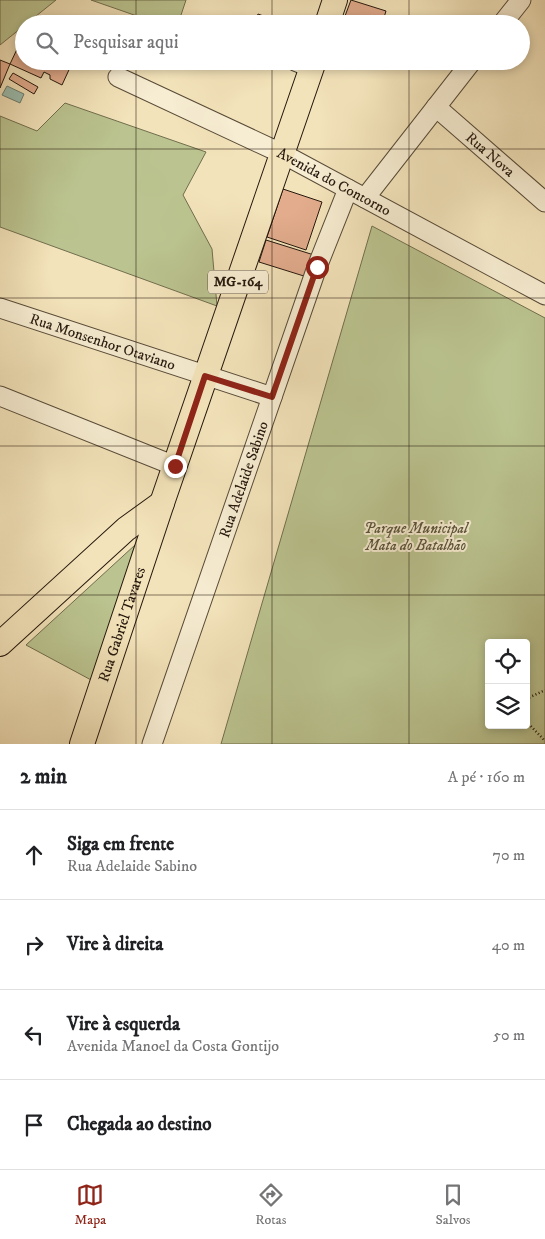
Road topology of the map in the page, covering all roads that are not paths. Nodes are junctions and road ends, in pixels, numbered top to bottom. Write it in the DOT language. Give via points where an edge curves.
graph roads {
  1 [pos="335,0"];
  2 [pos="521,0"];
  3 [pos="330,15"];
  4 [pos="509,15"];
  5 [pos="305,70"];
  6 [pos="465,70"];
  7 [pos="118,77"];
  8 [pos="436,107"];
  9 [pos="282,154"];
  10 [pos="348,189"];
  11 [pos="365,198"];
  12 [pos="545,202"];
  13 [pos="545,295"];
  14 [pos="0,308"];
  15 [pos="205,376"];
  16 [pos="0,396"];
  17 [pos="272,397"];
  18 [pos="175,466"];
  19 [pos="162,503"];
  20 [pos="0,644"];
  21 [pos="82,744"];
  22 [pos="152,744"];
  1 -- 3 [label="main road"];
  2 -- 4 [label="street"];
  5 -- 9 [label="main road, MG-164"];
  6 -- 8 [label="street"];
  7 -- 9 [label="street, Avenida do Contorno"];
  8 -- 11 [label="street"];
  8 -- 12 [label="street, Rua Nova"];
  9 -- 10 [label="street, Avenida do Contorno"];
  9 -- 15 [label="main road, MG-164"];
  10 -- 11 [label="street, Avenida do Contorno"];
  10 -- 17 [label="street, Rua Adelaide Sabino" via="320,258"];
  11 -- 13 [label="street, Avenida do Contorno"];
  14 -- 15 [label="street, Rua Monsenhor Otaviano"];
  15 -- 17 [label="street, Rua Monsenhor Otaviano"];
  15 -- 18 [label="main road, MG-164"];
  16 -- 18 [label="street"];
  17 -- 22 [label="street, Rua Adelaide Sabino"];
  18 -- 19 [label="main road, MG-164"];
  19 -- 20 [label="main road" via="126,529"];
  19 -- 21 [label="main road, Rua Gabriel Tavares / MG-164"];
}
